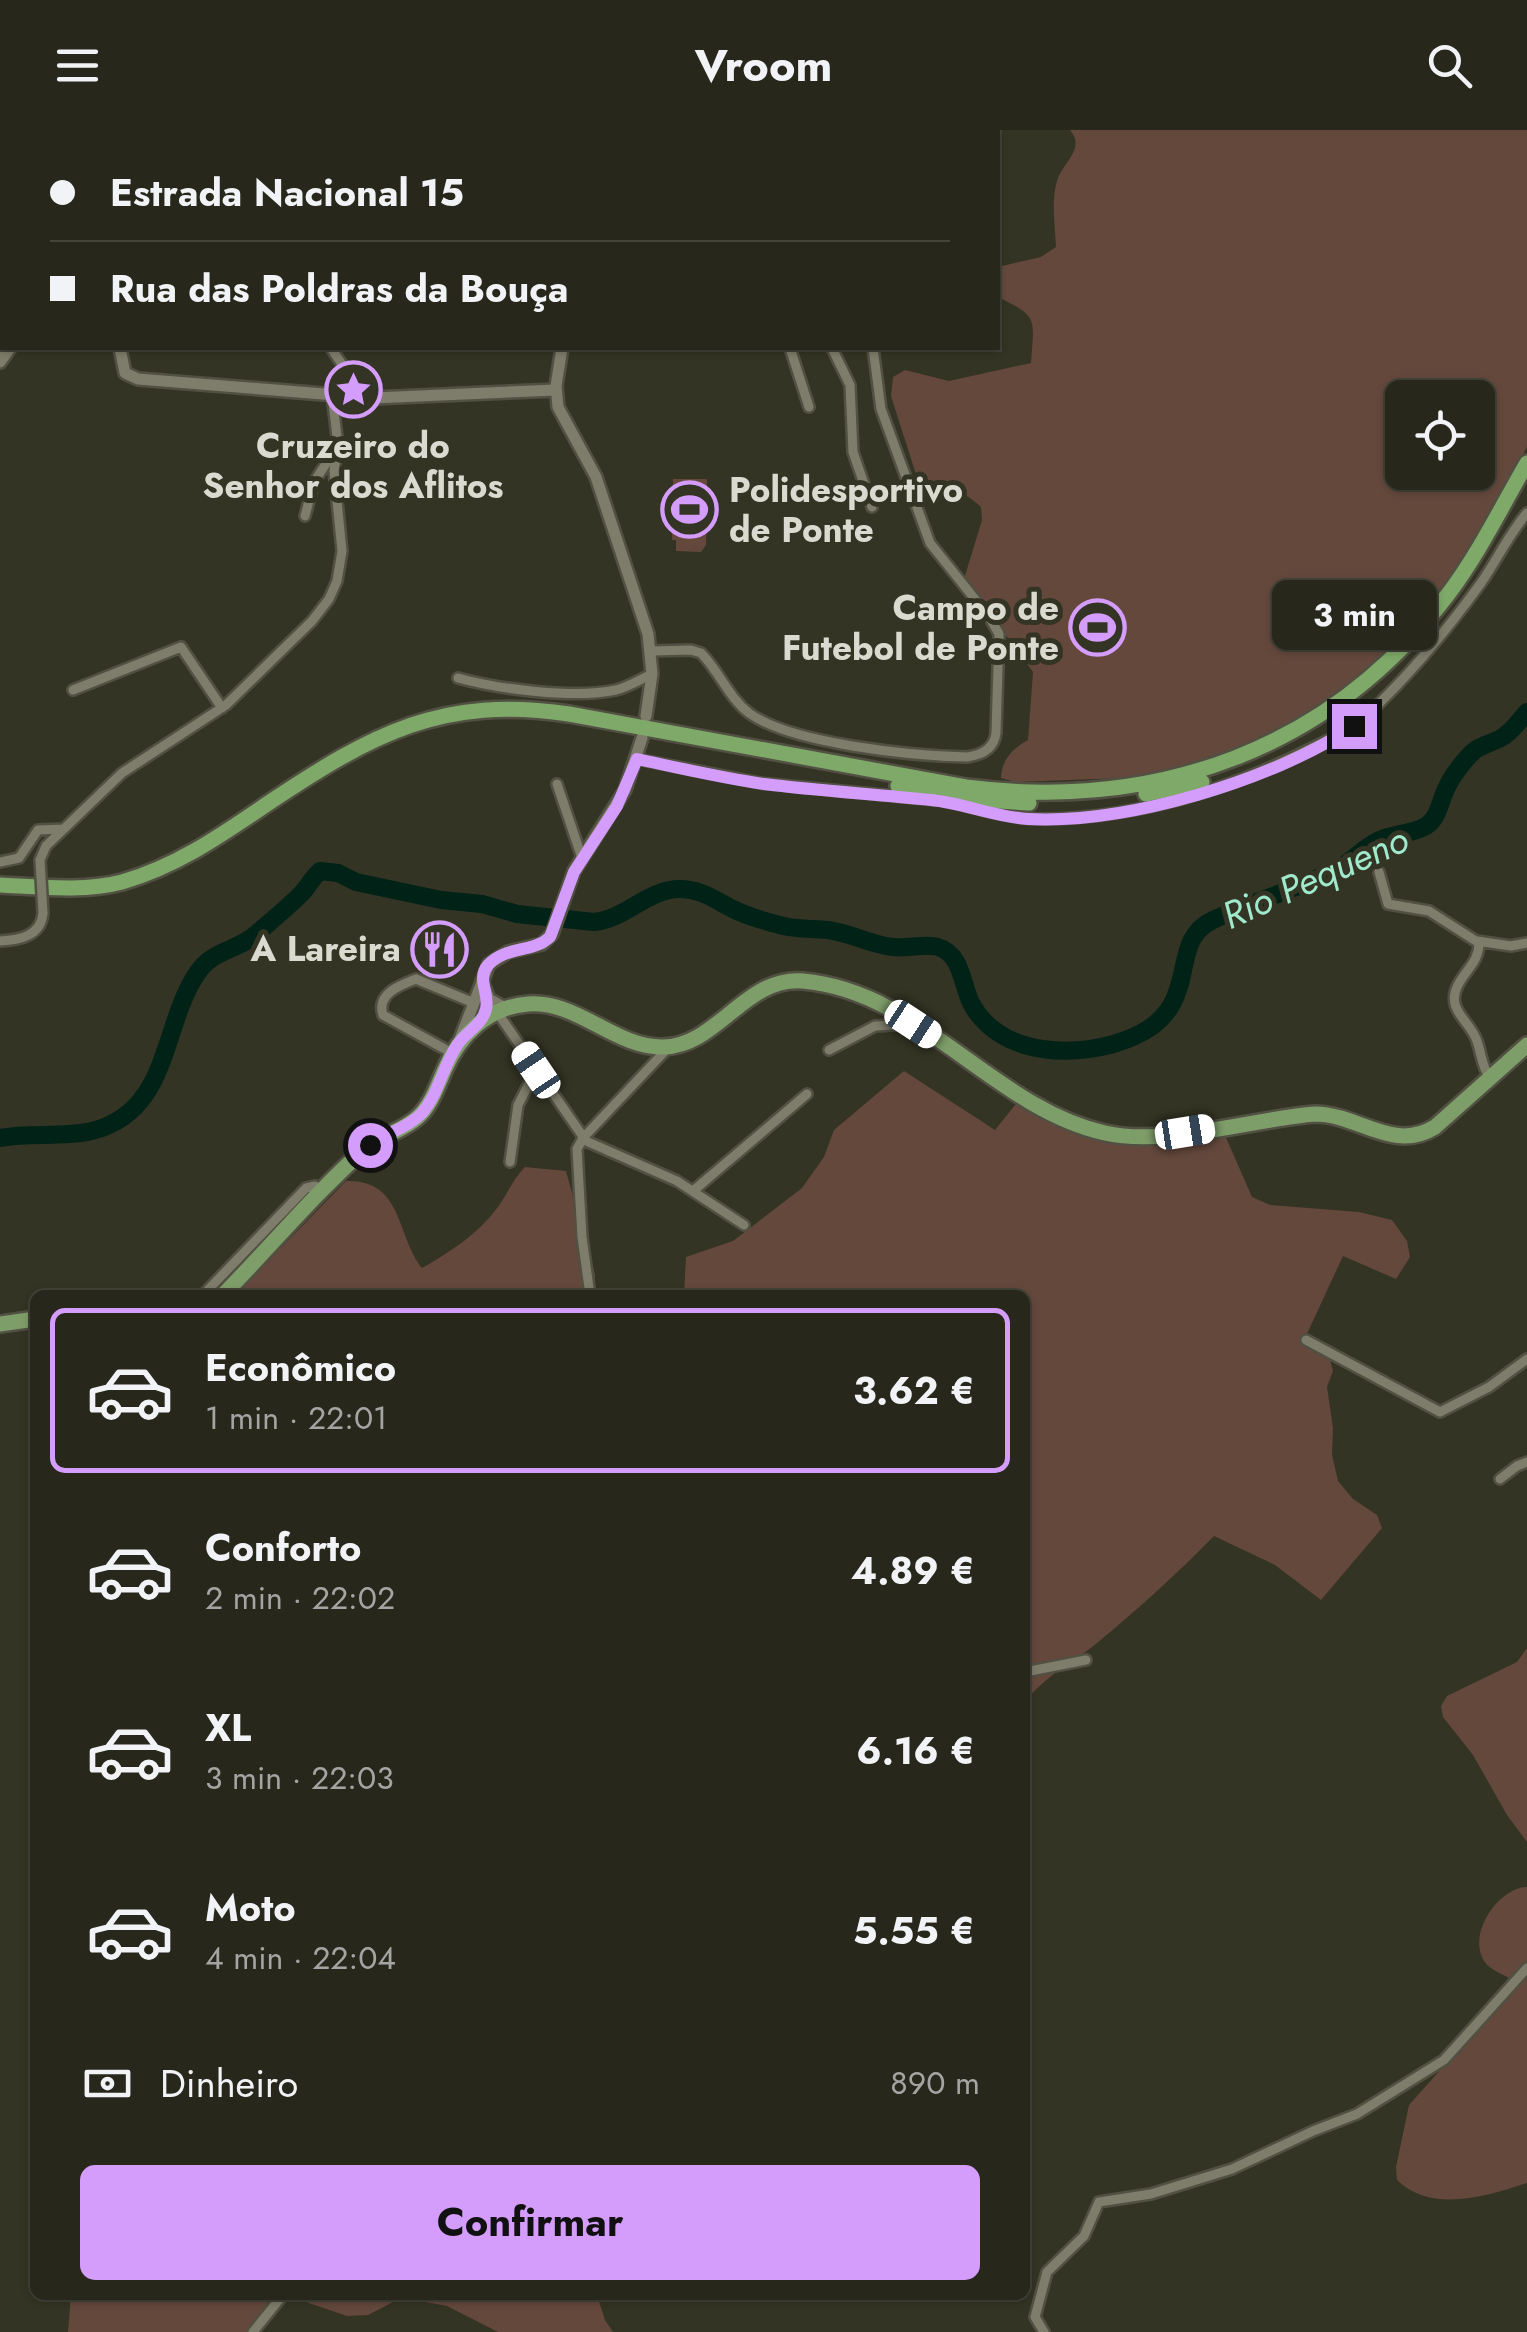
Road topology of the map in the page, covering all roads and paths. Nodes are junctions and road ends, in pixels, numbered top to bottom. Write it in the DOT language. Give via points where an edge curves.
graph roads {
  1 [pos="120,350"];
  2 [pos="332,350"];
  3 [pos="562,350"];
  4 [pos="791,350"];
  5 [pos="833,350"];
  6 [pos="873,350"];
  7 [pos="350,375"];
  8 [pos="556,390"];
  9 [pos="337,395"];
  10 [pos="364,398"];
  11 [pos="809,407"];
  12 [pos="338,445"];
  13 [pos="1527,463"];
  14 [pos="1527,482"];
  15 [pos="872,507"];
  16 [pos="1527,513"];
  17 [pos="304,516"];
  18 [pos="651,651"];
  19 [pos="652,674"];
  20 [pos="458,678"];
  21 [pos="72,690"];
  22 [pos="222,708"];
  23 [pos="646,716"];
  24 [pos="642,738"];
  25 [pos="637,759"];
  26 [pos="557,784"];
  27 [pos="64,829"];
  28 [pos="582,858"];
  29 [pos="0,862"];
  30 [pos="1379,872"];
  31 [pos="0,886"];
  32 [pos="0,895"];
  33 [pos="0,941"];
  34 [pos="1477,941"];
  35 [pos="1527,943"];
  36 [pos="479,992"];
  37 [pos="491,1014"];
  38 [pos="913,1024"];
  39 [pos="1527,1046"];
  40 [pos="668,1047"];
  41 [pos="455,1048"];
  42 [pos="830,1050"];
  43 [pos="536,1070"];
  44 [pos="1490,1078"];
  45 [pos="807,1094"];
  46 [pos="582,1138"];
  47 [pos="510,1162"];
  48 [pos="693,1191"];
  49 [pos="323,1192"];
  50 [pos="744,1224"];
  51 [pos="208,1290"];
  52 [pos="228,1290"];
  53 [pos="589,1290"];
  54 [pos="30,1321"];
  55 [pos="0,1324"];
  56 [pos="1306,1340"];
  57 [pos="1527,1359"];
  58 [pos="1527,1462"];
  59 [pos="1500,1479"];
  60 [pos="1086,1660"];
  61 [pos="1030,1671"];
  62 [pos="1527,1968"];
  63 [pos="279,2300"];
  64 [pos="253,2332"];
  65 [pos="1044,2332"];
  1 -- 9 [label="street" via="133,378"];
  2 -- 7 [label="street"];
  3 -- 8 [label="street"];
  4 -- 11 [label="street"];
  5 -- 15 [label="street" via="850,385 853,452"];
  6 -- 18 [label="street" via="880,405 930,543 999,634 992,746 966,756 872,750 774,726 744,710 701,653"];
  7 -- 9 [label="street"];
  7 -- 10 [label="street"];
  8 -- 10 [label="street"];
  8 -- 18 [label="street" via="559,410 596,478"];
  9 -- 10 [label="street"];
  9 -- 12 [label="street"];
  12 -- 17 [label="street" via="315,479"];
  12 -- 22 [label="street" via="342,555 334,590 312,621"];
  13 -- 31 [label="highway" via="1458,580 1398,652 1299,729 1192,774 1130,786 1013,793 538,710 483,708 375,738 211,842 141,876 98,886"];
  14 -- 32 [label="highway" via="1449,610 1381,681 1299,741 1181,788 992,802 548,719 479,718 422,730 368,752 216,850 144,885 85,897"];
  16 -- 25 [label="street" via="1451,622 1363,719 1285,762 1192,796 1106,813 1027,818 932,800 760,784"];
  18 -- 19 [label="street"];
  19 -- 20 [label="street" via="604,691 508,690"];
  19 -- 23 [label="street"];
  21 -- 22 [label="street" via="181,647"];
  22 -- 27 [label="street" via="126,771"];
  24 -- 25 [label="street"];
  25 -- 28 [label="street" via="617,806"];
  26 -- 28 [label="street"];
  27 -- 29 [label="street" via="38,830 19,858"];
  27 -- 33 [label="street, bridge" via="40,860 41,925 32,934"];
  28 -- 36 [label="street" via="550,937 492,960"];
  30 -- 34 [label="street" via="1388,904 1429,911"];
  34 -- 35 [label="street"];
  34 -- 44 [label="street" via="1478,956 1454,1002"];
  36 -- 37 [label="street" via="492,1002"];
  36 -- 37 [label="street" via="478,1007"];
  36 -- 41 [label="street"];
  36 -- 41 [label="street" via="416,978 381,1004 383,1014"];
  37 -- 40 [label="main road" via="548,1005 638,1043"];
  37 -- 41 [label="main road"];
  37 -- 43 [label="street"];
  38 -- 40 [label="main road" via="853,992 781,981 691,1040"];
  38 -- 42 [label="street" via="875,1026"];
  38 -- 44 [label="main road" via="1018,1094 1082,1126 1122,1136 1328,1114 1408,1137 1435,1127"];
  39 -- 44 [label="main road"];
  40 -- 46 [label="street"];
  41 -- 49 [label="main road" via="421,1114 370,1145"];
  43 -- 46 [label="street"];
  43 -- 47 [label="street" via="518,1105"];
  45 -- 48 [label="street"];
  46 -- 48 [label="street"];
  46 -- 53 [label="street" via="576,1158"];
  48 -- 50 [label="street"];
  49 -- 51 [label="street" via="306,1188"];
  49 -- 52 [label="main road"];
  54 -- 55 [label="main road"];
  56 -- 57 [label="street" via="1440,1412"];
  58 -- 59 [label="street"];
  60 -- 61 [label="street"];
  62 -- 65 [label="street" via="1458,2048 1354,2116 1244,2165 1151,2194 1099,2202 1084,2236 1045,2276 1034,2317"];
  63 -- 64 [label="street"];
}
